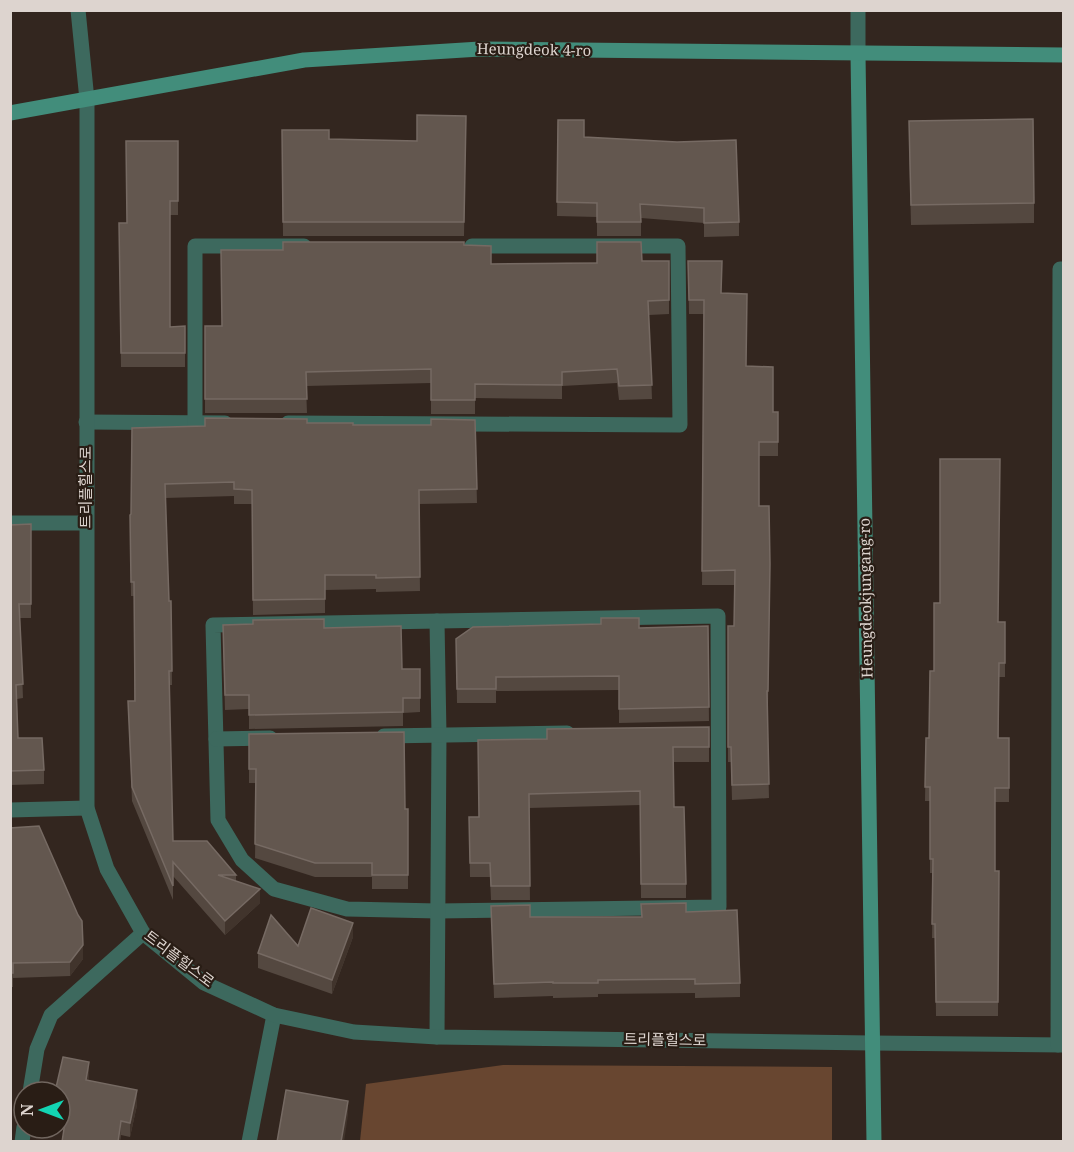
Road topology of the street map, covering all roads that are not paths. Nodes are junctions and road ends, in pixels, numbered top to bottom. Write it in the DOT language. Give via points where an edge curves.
graph roads {
  1 [pos="78,10"];
  2 [pos="858,10"];
  3 [pos="858,54"];
  4 [pos="1064,55"];
  5 [pos="87,100"];
  6 [pos="10,113"];
  7 [pos="313,246"];
  8 [pos="455,246"];
  9 [pos="1064,269"];
  10 [pos="86,422"];
  11 [pos="195,422"];
  12 [pos="242,423"];
  13 [pos="278,423"];
  14 [pos="10,523"];
  15 [pos="86,523"];
  16 [pos="437,621"];
  17 [pos="579,733"];
  18 [pos="439,735"];
  19 [pos="368,736"];
  20 [pos="286,737"];
  21 [pos="216,739"];
  22 [pos="87,808"];
  23 [pos="10,810"];
  24 [pos="438,911"];
  25 [pos="143,933"];
  26 [pos="274,1015"];
  27 [pos="437,1037"];
  28 [pos="872,1043"];
  29 [pos="1061,1045"];
  30 [pos="32,1080"];
  31 [pos="249,1142"];
  32 [pos="873,1142"];
  1 -- 5 [label="street, 트리플힐스로"];
  2 -- 3 [label="street"];
  3 -- 4 [label="street, Heungdeok 4-ro"];
  3 -- 5 [label="street, Heungdeok 4-ro" via="480,49 304,60"];
  3 -- 28 [label="street, Heungdeokjungang-ro"];
  5 -- 6 [label="street, Heungdeok 4-ro"];
  5 -- 10 [label="street, 트리플힐스로"];
  7 -- 11 [label="street" via="195,246"];
  8 -- 13 [label="street" via="678,246 680,425"];
  9 -- 29 [label="street" via="1060,269"];
  10 -- 11 [label="street"];
  10 -- 15 [label="street, 트리플힐스로"];
  11 -- 12 [label="street"];
  14 -- 15 [label="street"];
  15 -- 22 [label="street, 트리플힐스로"];
  16 -- 18 [label="street"];
  16 -- 21 [label="street" via="213,625"];
  16 -- 24 [label="street" via="718,616 713,731 719,907"];
  17 -- 18 [label="street"];
  18 -- 19 [label="street"];
  18 -- 24 [label="street"];
  20 -- 21 [label="street"];
  21 -- 24 [label="street" via="218,820 242,860 274,889 347,909"];
  22 -- 23 [label="street"];
  22 -- 25 [label="street, 트리플힐스로" via="107,869"];
  24 -- 27 [label="street"];
  25 -- 26 [label="street, 트리플힐스로" via="204,983"];
  25 -- 30 [label="street" via="51,1015 37,1049"];
  26 -- 27 [label="street, 트리플힐스로" via="354,1032"];
  26 -- 31 [label="street"];
  27 -- 28 [label="street, 트리플힐스로"];
  28 -- 29 [label="street, 트리플힐스로"];
  28 -- 32 [label="street, Heungdeokjungang-ro"];
}
